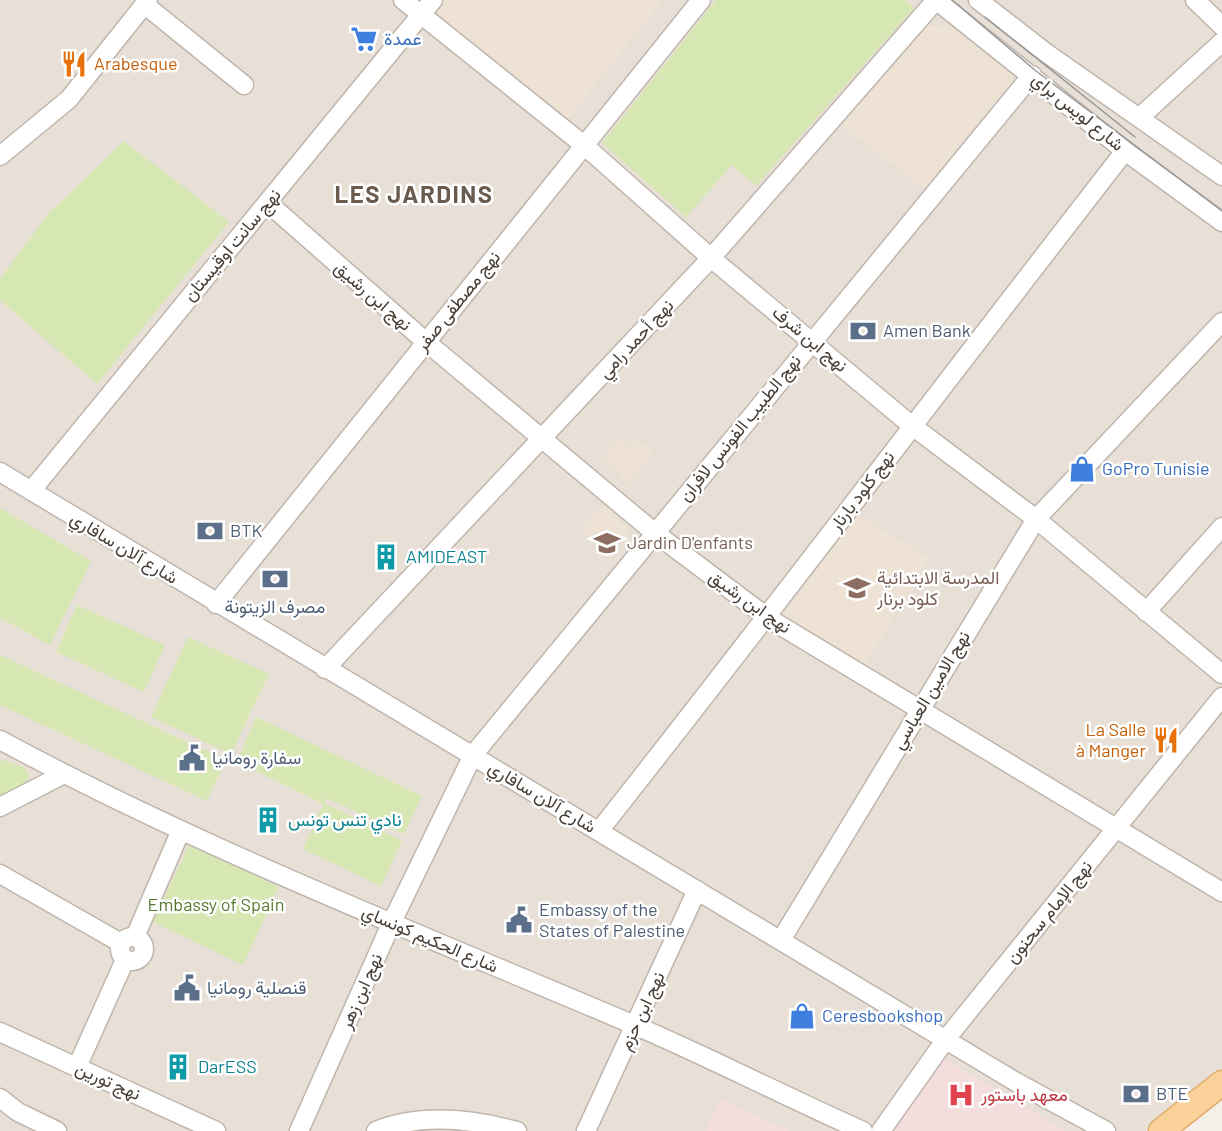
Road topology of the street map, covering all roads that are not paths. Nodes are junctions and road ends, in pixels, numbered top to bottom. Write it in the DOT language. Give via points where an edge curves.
graph roads {
  1 [pos="403,0"];
  2 [pos="433,0"];
  3 [pos="700,0"];
  4 [pos="936,0"];
  5 [pos="978,0"];
  6 [pos="1195,0"];
  7 [pos="146,2"];
  8 [pos="420,15"];
  9 [pos="1222,26"];
  10 [pos="1222,42"];
  11 [pos="1032,75"];
  12 [pos="244,85"];
  13 [pos="1139,118"];
  14 [pos="585,146"];
  15 [pos="3,148"];
  16 [pos="1125,151"];
  17 [pos="1222,176"];
  18 [pos="268,203"];
  19 [pos="1222,222"];
  20 [pos="711,258"];
  21 [pos="1222,322"];
  22 [pos="812,340"];
  23 [pos="425,341"];
  24 [pos="911,425"];
  25 [pos="544,438"];
  26 [pos="0,472"];
  27 [pos="31,491"];
  28 [pos="1036,519"];
  29 [pos="1222,527"];
  30 [pos="655,533"];
  31 [pos="216,604"];
  32 [pos="1146,612"];
  33 [pos="768,618"];
  34 [pos="325,669"];
  35 [pos="1222,674"];
  36 [pos="1222,696"];
  37 [pos="919,710"];
  38 [pos="0,740"];
  39 [pos="473,755"];
  40 [pos="64,774"];
  41 [pos="0,807"];
  42 [pos="1117,828"];
  43 [pos="181,830"];
  44 [pos="599,831"];
  45 [pos="0,873"];
  46 [pos="697,890"];
  47 [pos="1222,892"];
  48 [pos="391,924"];
  49 [pos="781,940"];
  50 [pos="127,947"];
  51 [pos="636,1026"];
  52 [pos="0,1032"];
  53 [pos="946,1039"];
  54 [pos="77,1067"];
  55 [pos="1222,1083"];
  56 [pos="0,1098"];
  57 [pos="1090,1125"];
  58 [pos="57,1131"];
  59 [pos="216,1131"];
  60 [pos="299,1131"];
  61 [pos="376,1131"];
  62 [pos="517,1131"];
  63 [pos="586,1131"];
  64 [pos="863,1131"];
  65 [pos="881,1131"];
  66 [pos="1106,1131"];
  67 [pos="1161,1131"];
  1 -- 8 [label="street, نهج ابن شرف"];
  2 -- 8 [label="street, نهج سانت اوقيستان"];
  3 -- 14 [label="street, نهج مصطفى صفر"];
  4 -- 11 [label="street, شارع لويس براي"];
  4 -- 20 [label="street, نهج أحمد رامي"];
  5 -- 13 [label="street, شارع لويس براي"];
  6 -- 9 [label="street"];
  7 -- 12 [label="street"];
  7 -- 15 [label="street" via="69,99"];
  8 -- 14 [label="street, نهج ابن شرف"];
  8 -- 18 [label="street, نهج سانت اوقيستان"];
  10 -- 13 [label="street"];
  11 -- 16 [label="street, شارع لويس براي"];
  11 -- 22 [label="street, نهج الطبيب الفونس لافران"];
  13 -- 17 [label="street, شارع لويس براي"];
  14 -- 20 [label="street, نهج ابن شرف"];
  14 -- 23 [label="street, نهج مصطفى صفر"];
  16 -- 19 [label="street, شارع لويس براي"];
  16 -- 24 [label="street, نهج كلود بارنار"];
  18 -- 23 [label="street, نهج ابن رشيق"];
  18 -- 27 [label="street, نهج سانت اوقيستان"];
  20 -- 22 [label="street, نهج ابن شرف"];
  20 -- 25 [label="street, نهج أحمد رامي"];
  21 -- 28 [label="street, نهج الامين العباسي"];
  22 -- 24 [label="street, نهج ابن شرف"];
  22 -- 30 [label="street, نهج الطبيب الفونس لافران"];
  23 -- 25 [label="street, نهج ابن رشيق"];
  23 -- 31 [label="street, نهج مصطفى صفر"];
  24 -- 28 [label="street, نهج ابن شرف"];
  24 -- 33 [label="street, نهج كلود بارنار"];
  25 -- 30 [label="street, نهج ابن رشيق"];
  25 -- 34 [label="street, نهج أحمد رامي"];
  26 -- 27 [label="street, شارع آلان سافاري"];
  27 -- 31 [label="street, شارع آلان سافاري"];
  28 -- 32 [label="street, نهج ابن شرف"];
  28 -- 37 [label="street, نهج الامين العباسي"];
  29 -- 32 [label="street"];
  30 -- 33 [label="street, نهج ابن رشيق"];
  30 -- 39 [label="street, نهج الطبيب الفونس لافران"];
  31 -- 34 [label="street, شارع آلان سافاري"];
  32 -- 35 [label="street, نهج ابن شرف"];
  33 -- 37 [label="street, نهج ابن رشيق"];
  33 -- 44 [label="street, نهج كلود بارنار"];
  34 -- 39 [label="street, شارع آلان سافاري"];
  36 -- 42 [label="street, نهج الإمام سحنون"];
  37 -- 42 [label="street, نهج ابن رشيق"];
  37 -- 49 [label="street, نهج الامين العباسي"];
  38 -- 40 [label="street, شارع الحكيم كونساي"];
  39 -- 44 [label="street, شارع آلان سافاري"];
  39 -- 48 [label="street, نهج ابن زهر"];
  40 -- 41 [label="street"];
  40 -- 43 [label="street, شارع الحكيم كونساي"];
  42 -- 47 [label="street, نهج ابن رشيق"];
  42 -- 53 [label="street, نهج الإمام سحنون"];
  43 -- 48 [label="street, شارع الحكيم كونساي"];
  43 -- 50 [label="street"];
  44 -- 46 [label="street, شارع آلان سافاري"];
  45 -- 50 [label="street"];
  46 -- 49 [label="street, شارع آلان سافاري"];
  46 -- 51 [label="street, نهج ابن حزم"];
  48 -- 51 [label="street, شارع الحكيم كونساي"];
  48 -- 60 [label="street, نهج ابن زهر"];
  49 -- 53 [label="street, شارع آلان سافاري"];
  50 -- 54 [label="street"];
  51 -- 63 [label="street, نهج ابن حزم"];
  51 -- 64 [label="street, شارع الحكيم كونساي"];
  52 -- 54 [label="street, نهج تورين"];
  53 -- 57 [label="street, شارع آلان سافاري"];
  53 -- 65 [label="street, نهج الإمام سحنون"];
  54 -- 59 [label="street, نهج تورين"];
  55 -- 67 [label="main road"];
  56 -- 58 [label="street" via="18,1112"];
  57 -- 66 [label="street, شارع آلان سافاري"];
  61 -- 62 [label="street" via="411,1122 443,1120 478,1121"];
}
